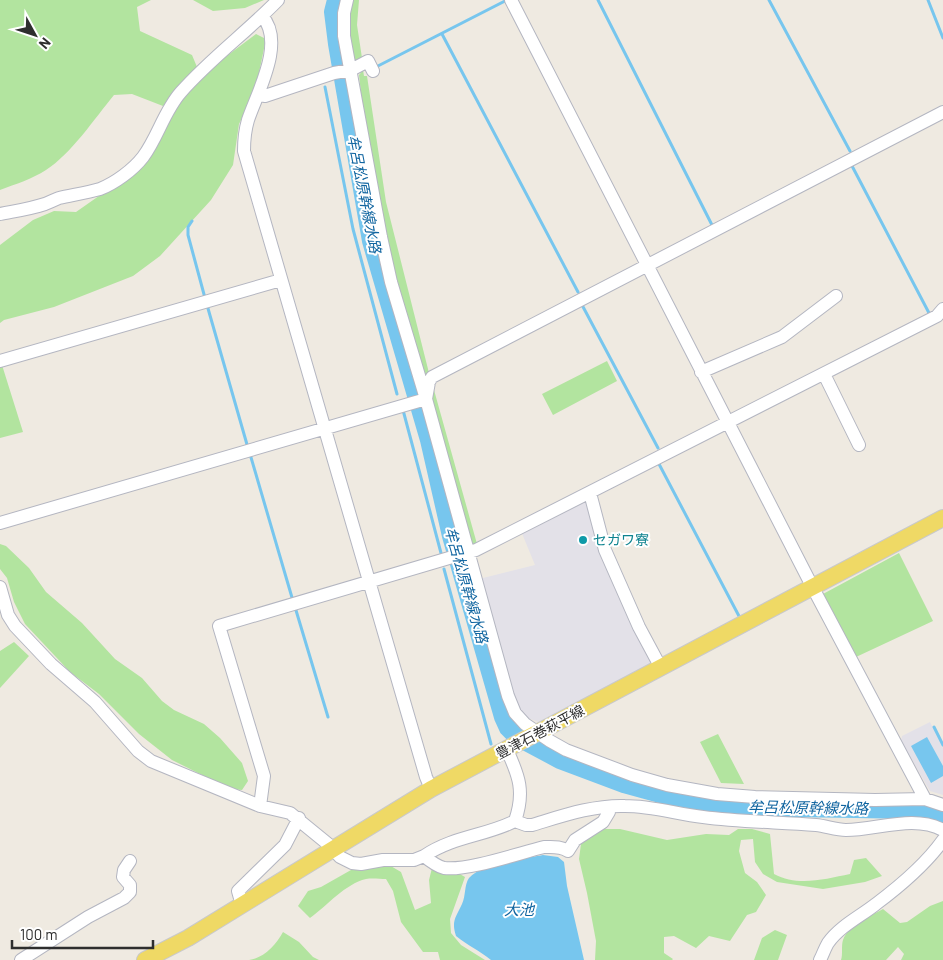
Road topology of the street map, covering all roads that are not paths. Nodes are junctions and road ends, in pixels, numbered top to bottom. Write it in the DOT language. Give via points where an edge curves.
graph roads {
  1 [pos="278,0"];
  2 [pos="347,0"];
  3 [pos="512,1"];
  4 [pos="262,16"];
  5 [pos="372,68"];
  6 [pos="349,70"];
  7 [pos="260,94"];
  8 [pos="943,112"];
  9 [pos="0,214"];
  10 [pos="647,264"];
  11 [pos="281,280"];
  12 [pos="836,296"];
  13 [pos="941,317"];
  14 [pos="0,361"];
  15 [pos="701,372"];
  16 [pos="824,374"];
  17 [pos="424,399"];
  18 [pos="727,422"];
  19 [pos="324,429"];
  20 [pos="859,445"];
  21 [pos="590,492"];
  22 [pos="943,518"];
  23 [pos="0,524"];
  24 [pos="468,553"];
  25 [pos="369,582"];
  26 [pos="0,586"];
  27 [pos="812,588"];
  28 [pos="661,668"];
  29 [pos="535,734"];
  30 [pos="508,749"];
  31 [pos="431,790"];
  32 [pos="925,799"];
  33 [pos="943,805"];
  34 [pos="260,806"];
  35 [pos="608,807"];
  36 [pos="299,818"];
  37 [pos="515,821"];
  38 [pos="943,830"];
  39 [pos="943,840"];
  40 [pos="333,850"];
  41 [pos="424,856"];
  42 [pos="130,861"];
  43 [pos="242,905"];
  44 [pos="21,960"];
  45 [pos="145,960"];
  46 [pos="820,960"];
  1 -- 4 [label="street"];
  2 -- 6 [label="street" via="344,36"];
  3 -- 10 [label="street"];
  4 -- 7 [label="street" via="269,27 271,43"];
  4 -- 9 [label="street" via="176,97 142,159 125,174 102,188"];
  5 -- 6 [label="street" via="368,61"];
  6 -- 7 [label="street" via="265,96"];
  6 -- 17 [label="street" via="389,273"];
  7 -- 11 [label="street" via="248,121 244,151"];
  8 -- 10 [label="street"];
  10 -- 15 [label="street"];
  10 -- 17 [label="street" via="432,377"];
  11 -- 14 [label="street"];
  11 -- 19 [label="street"];
  12 -- 15 [label="street" via="782,337"];
  13 -- 16 [label="street"];
  15 -- 18 [label="street"];
  16 -- 18 [label="street"];
  16 -- 20 [label="street"];
  17 -- 19 [label="street"];
  17 -- 24 [label="street"];
  18 -- 21 [label="street"];
  18 -- 27 [label="street"];
  19 -- 23 [label="street"];
  19 -- 25 [label="street"];
  21 -- 24 [label="street"];
  21 -- 28 [label="street" via="605,550"];
  22 -- 27 [label="main road, 豊津石巻萩平線"];
  24 -- 25 [label="street"];
  24 -- 29 [label="street" via="508,696 515,713"];
  25 -- 31 [label="street"];
  25 -- 34 [label="street" via="219,626 264,776"];
  26 -- 34 [label="street" via="8,615 16,626 51,664 95,702 138,751 151,761"];
  27 -- 28 [label="main road, 豊津石巻萩平線"];
  27 -- 32 [label="street"];
  28 -- 29 [label="main road, 豊津石巻萩平線"];
  29 -- 30 [label="main road, 豊津石巻萩平線"];
  29 -- 32 [label="street" via="566,750 632,775 717,794"];
  30 -- 31 [label="main road, 豊津石巻萩平線"];
  30 -- 37 [label="street" via="521,793"];
  31 -- 40 [label="main road, 豊津石巻萩平線"];
  32 -- 33 [label="street"];
  34 -- 36 [label="street"];
  35 -- 37 [label="street" via="590,808 532,825"];
  35 -- 38 [label="street" via="652,807 734,821 817,825 844,830 900,823"];
  35 -- 41 [label="street" via="609,812 603,822 581,835 568,851 544,847 464,868 435,865"];
  36 -- 40 [label="street"];
  36 -- 43 [label="street" via="285,845 238,891"];
  37 -- 41 [label="street" via="452,841"];
  39 -- 46 [label="street" via="919,867 878,903 837,932"];
  40 -- 41 [label="street" via="345,860 361,864 414,860"];
  40 -- 43 [label="main road, 豊津石巻萩平線"];
  42 -- 44 [label="street" via="123,877 130,885 130,892 124,898"];
  43 -- 45 [label="main road, 豊津石巻萩平線"];
}
